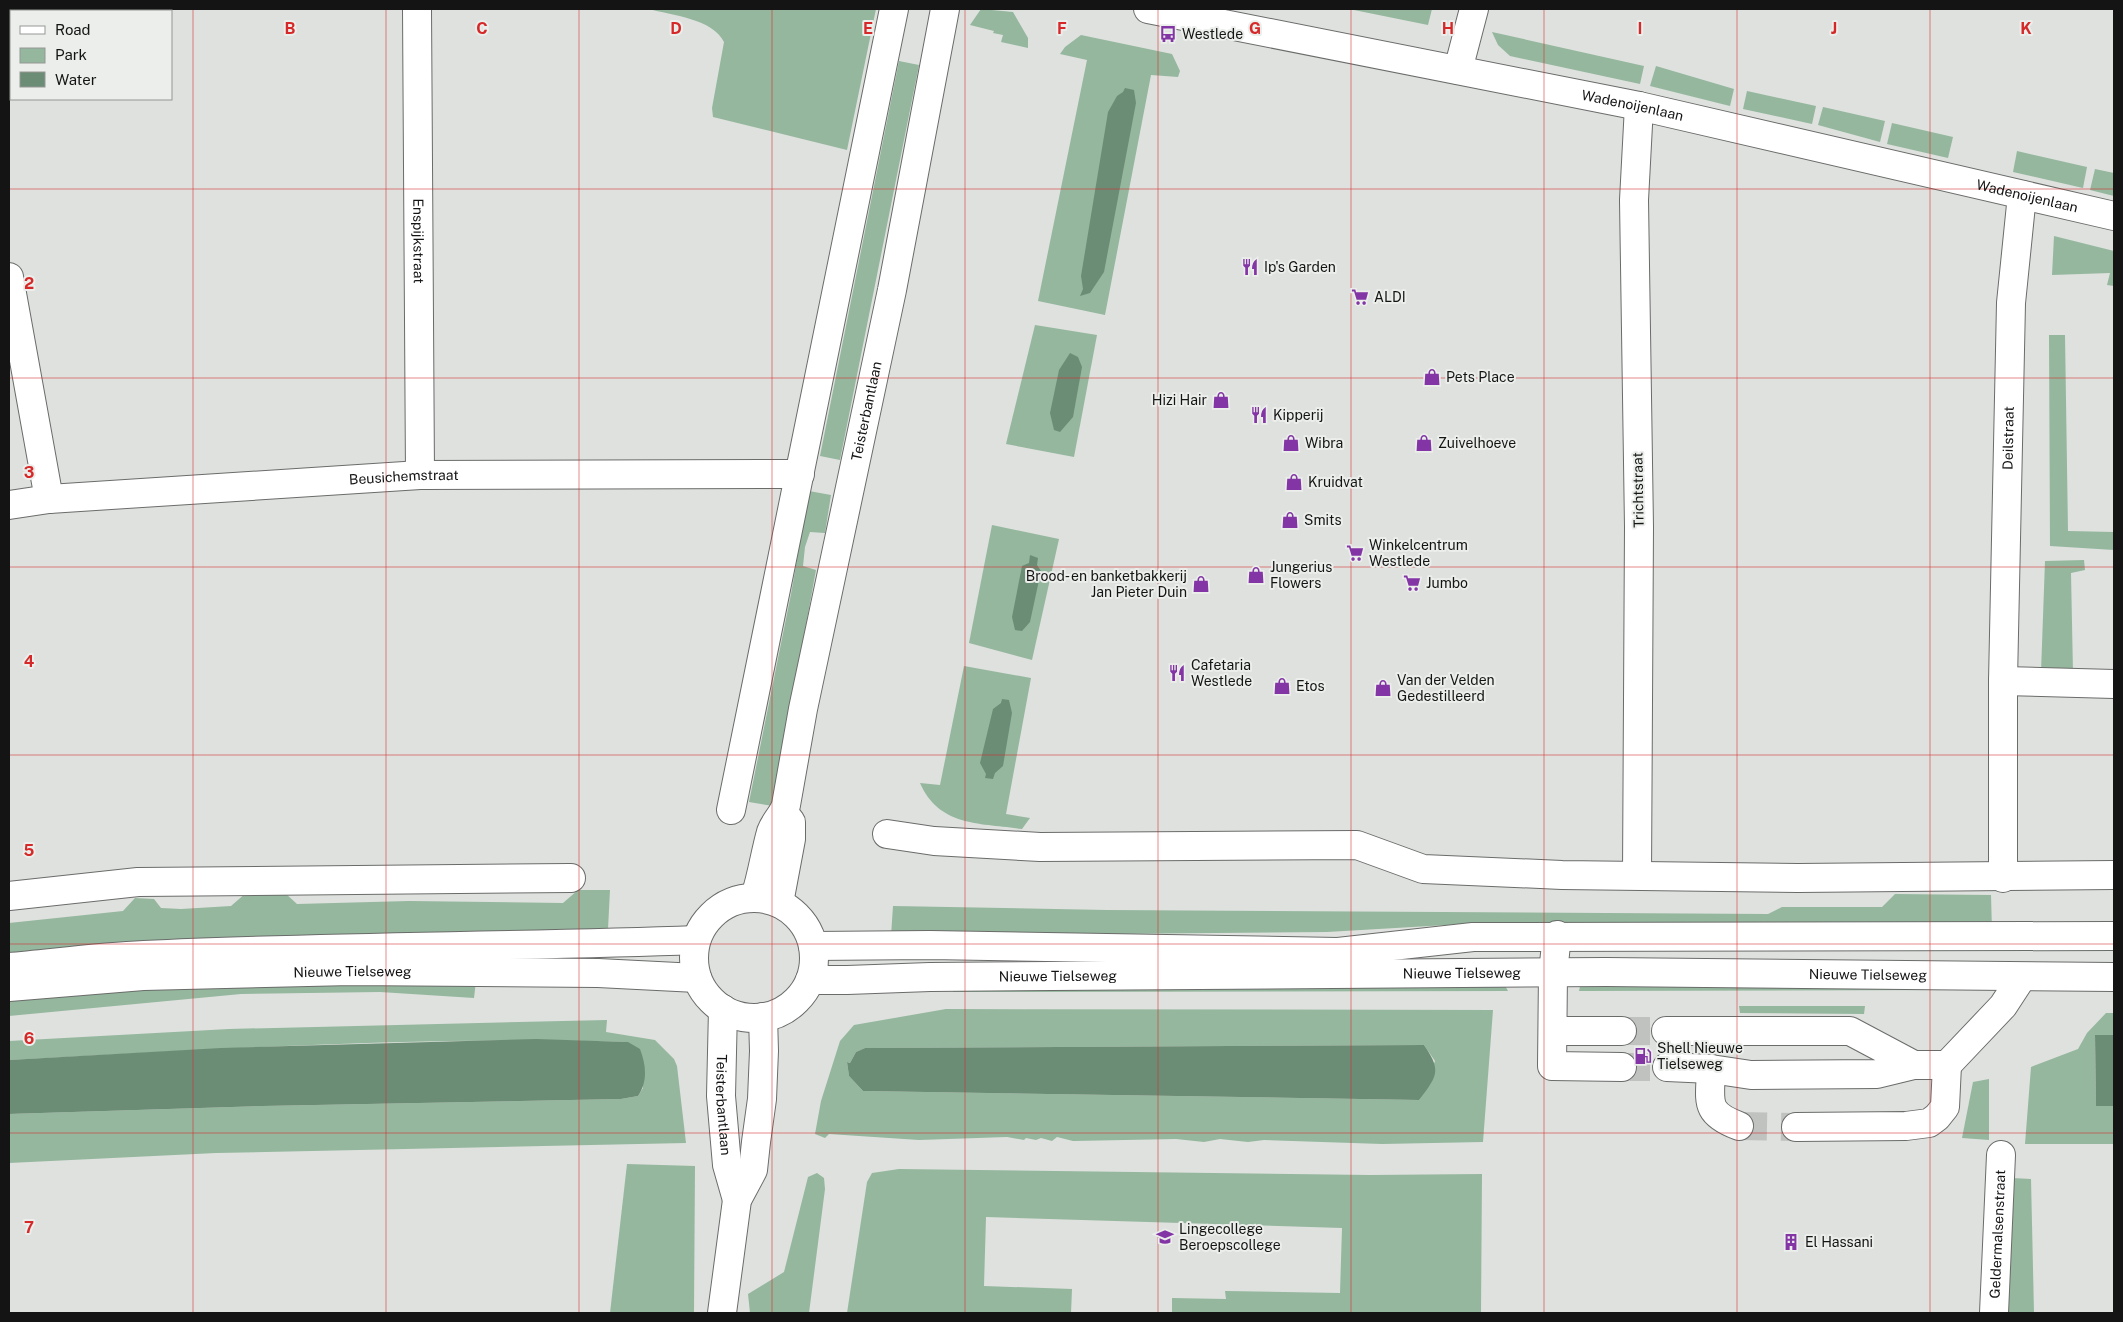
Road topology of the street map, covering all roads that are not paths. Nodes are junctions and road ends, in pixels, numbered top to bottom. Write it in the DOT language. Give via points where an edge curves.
graph roads {
  1 [pos="417,9"];
  2 [pos="894,9"];
  3 [pos="945,9"];
  4 [pos="1148,9"];
  5 [pos="1474,9"];
  6 [pos="1458,70"];
  7 [pos="1639,106"];
  8 [pos="2022,194"];
  9 [pos="2114,216"];
  10 [pos="9,277"];
  11 [pos="800,474"];
  12 [pos="420,475"];
  13 [pos="49,499"];
  14 [pos="9,505"];
  15 [pos="2003,681"];
  16 [pos="2114,684"];
  17 [pos="731,810"];
  18 [pos="887,834"];
  19 [pos="1637,875"];
  20 [pos="2114,875"];
  21 [pos="572,878"];
  22 [pos="2003,878"];
  23 [pos="9,896"];
  24 [pos="767,900"];
  25 [pos="1557,935"];
  26 [pos="2114,936"];
  27 [pos="696,940"];
  28 [pos="813,946"];
  29 [pos="9,968"];
  30 [pos="1553,973"];
  31 [pos="2022,977"];
  32 [pos="2114,977"];
  33 [pos="697,978"];
  34 [pos="810,980"];
  35 [pos="9,987"];
  36 [pos="723,1009"];
  37 [pos="763,1017"];
  38 [pos="1553,1031"];
  39 [pos="1622,1031"];
  40 [pos="1666,1032"];
  41 [pos="1914,1064"];
  42 [pos="1947,1065"];
  43 [pos="1622,1067"];
  44 [pos="1667,1067"];
  45 [pos="1711,1069"];
  46 [pos="1739,1126"];
  47 [pos="1796,1127"];
  48 [pos="2001,1155"];
  49 [pos="737,1200"];
  50 [pos="722,1313"];
  51 [pos="1994,1313"];
  1 -- 12 [label="street, Enspijkstraat"];
  2 -- 11 [label="street"];
  3 -- 24 [label="street, Teisterbantlaan" via="892,290 784,812 776,820 771,834"];
  4 -- 6 [label="street, Wadenoijenlaan"];
  5 -- 6 [label="street"];
  6 -- 7 [label="street, Wadenoijenlaan"];
  7 -- 8 [label="street, Wadenoijenlaan"];
  7 -- 19 [label="street, Trichtstraat" via="1634,200 1639,527"];
  8 -- 9 [label="street, Wadenoijenlaan"];
  8 -- 15 [label="street, Deilstraat" via="2011,303"];
  10 -- 13 [label="street"];
  11 -- 12 [label="street, Beusichemstraat"];
  11 -- 17 [label="street"];
  12 -- 13 [label="street, Beusichemstraat"];
  13 -- 14 [label="street, Beusichemstraat"];
  15 -- 16 [label="street"];
  15 -- 22 [label="street, Deilstraat"];
  18 -- 19 [label="street" via="934,841 1040,847 1357,845 1423,869"];
  19 -- 22 [label="street"];
  20 -- 22 [label="street"];
  21 -- 23 [label="street" via="138,882"];
  24 -- 27 [label="street" via="736,900 718,909"];
  24 -- 28 [label="street" via="798,918"];
  25 -- 26 [label="street, Nieuwe Tielseweg"];
  25 -- 28 [label="street, Nieuwe Tielseweg" via="1473,936 1338,952"];
  25 -- 30 [label="street"];
  27 -- 29 [label="street, Nieuwe Tielseweg" via="142,955"];
  27 -- 33 [label="street" via="693,959"];
  28 -- 34 [label="street"];
  30 -- 31 [label="street, Nieuwe Tielseweg"];
  30 -- 34 [label="street, Nieuwe Tielseweg"];
  30 -- 38 [label="street"];
  31 -- 32 [label="street, Nieuwe Tielseweg"];
  31 -- 42 [label="street" via="2003,1006"];
  33 -- 35 [label="street, Nieuwe Tielseweg" via="598,972 351,971 143,976"];
  33 -- 36 [label="street" via="703,990"];
  34 -- 37 [label="street" via="791,1005"];
  36 -- 37 [label="street" via="743,1016"];
  36 -- 49 [label="street, Teisterbantlaan" via="721,1096 727,1165"];
  37 -- 49 [label="street, Teisterbantlaan" via="762,1100 753,1170"];
  38 -- 39 [label="street"];
  38 -- 43 [label="street" via="1552,1066"];
  40 -- 41 [label="street" via="1850,1031"];
  41 -- 42 [label="street"];
  41 -- 45 [label="street" via="1877,1074 1751,1075"];
  42 -- 47 [label="street" via="1945,1107 1929,1123"];
  44 -- 45 [label="street"];
  45 -- 46 [label="street" via="1710,1104 1715,1114"];
  48 -- 51 [label="street, Geldermalsenstraat"];
  49 -- 50 [label="street, Teisterbantlaan"];
}
